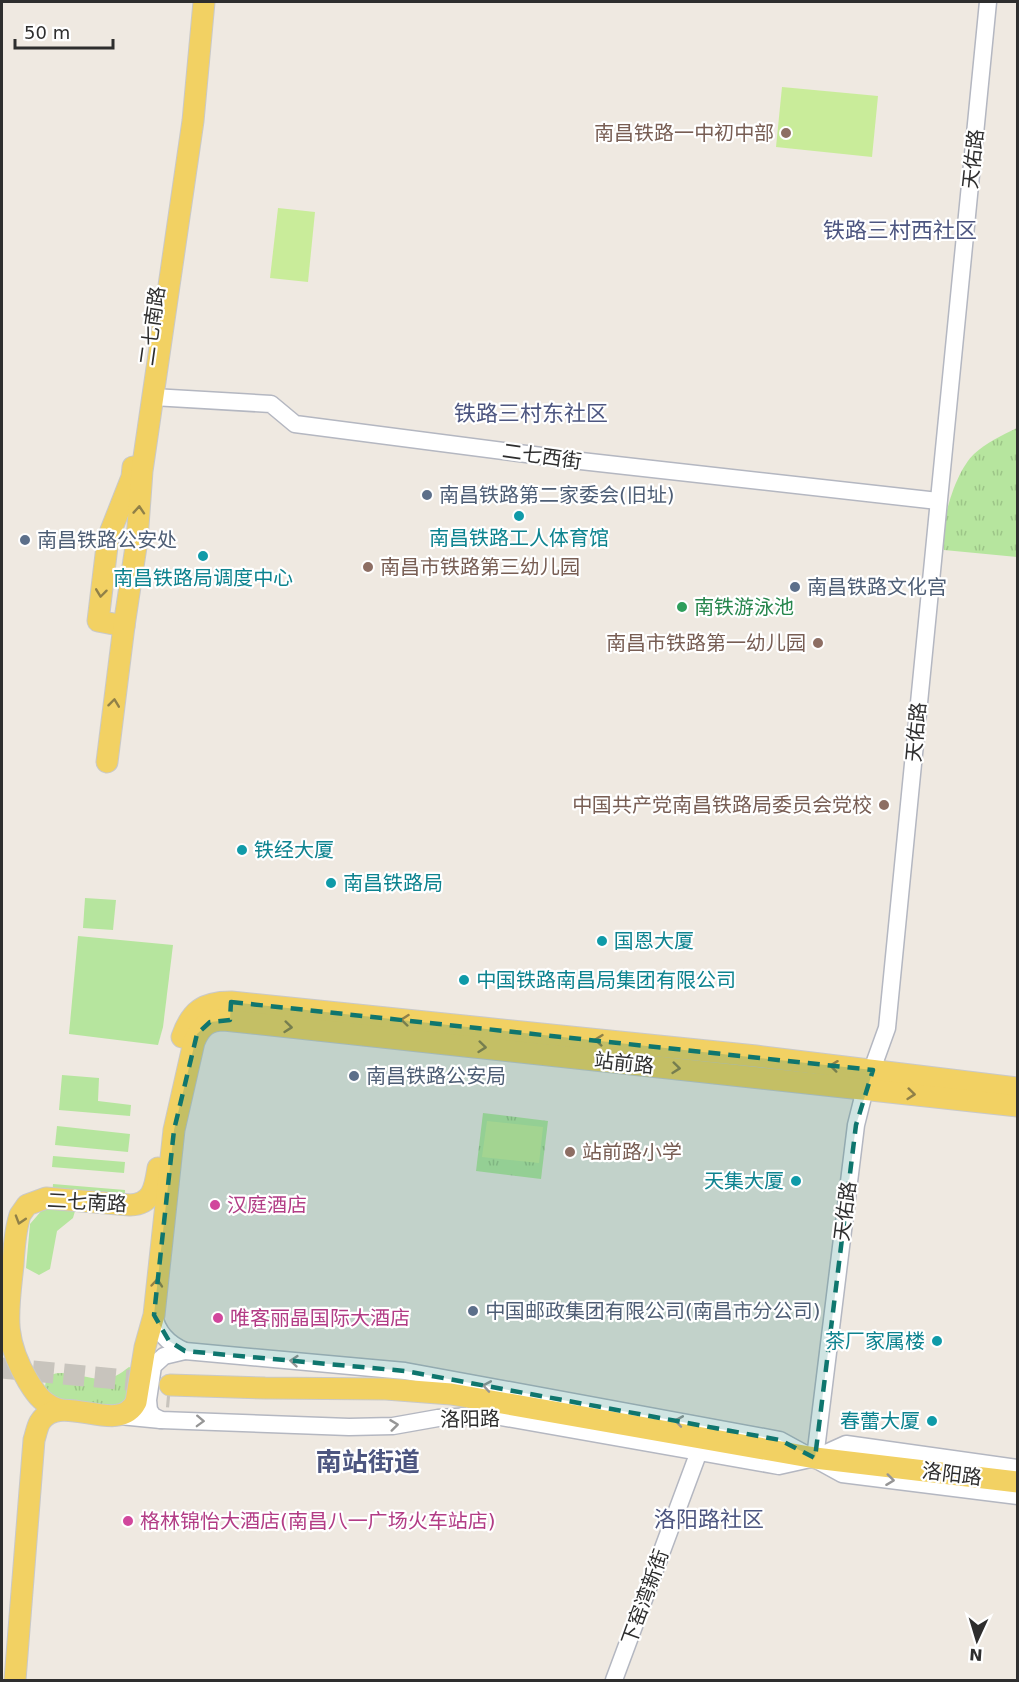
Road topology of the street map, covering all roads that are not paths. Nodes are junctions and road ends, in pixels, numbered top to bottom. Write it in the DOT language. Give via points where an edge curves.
graph roads {
  1 [pos="190,2"];
  2 [pos="204,2"];
  3 [pos="988,2"];
  4 [pos="153,397"];
  5 [pos="938,501"];
  6 [pos="124,626"];
  7 [pos="107,762"];
  8 [pos="230,1011"];
  9 [pos="869,1079"];
  10 [pos="1017,1088"];
  11 [pos="1017,1106"];
  12 [pos="154,1315"];
  13 [pos="185,1351"];
  14 [pos="31,1385"];
  15 [pos="61,1410"];
  16 [pos="120,1416"];
  17 [pos="160,1420"];
  18 [pos="700,1449"];
  19 [pos="815,1458"];
  20 [pos="1017,1467"];
  21 [pos="1017,1482"];
  22 [pos="1017,1496"];
  23 [pos="3,1680"];
  24 [pos="15,1680"];
  25 [pos="614,1680"];
  1 -- 6 [label="main road, 二七南路, one-way" via="179,130 132,477 108,538 98,621"];
  2 -- 4 [label="main road, 二七南路" via="194,121"];
  3 -- 5 [label="street, 天佑路"];
  4 -- 5 [label="street, 二七西街" via="271,404 295,424"];
  6 -- 4 [label="main road, 二七南路, one-way"];
  5 -- 9 [label="street, 天佑路" via="887,1028"];
  7 -- 6 [label="main road, 二七南路, one-way"];
  8 -- 9 [label="main road, 站前路"];
  12 -- 8 [label="main road, one-way" via="174,1130 194,1042 204,1025"];
  8 -- 14 [label="main road, 二七南路, one-way" via="206,1005 185,1029 168,1100 155,1186 147,1201 130,1205 46,1198 27,1205 20,1215 8,1330 16,1359"];
  9 -- 10 [label="main road, 站前路"];
  9 -- 11 [label="main road, 站前路, one-way"];
  9 -- 19 [label="street, 天佑路" via="856,1125"];
  12 -- 13 [label="street" via="163,1336"];
  12 -- 16 [label="main road" via="136,1402"];
  13 -- 17 [label="street" via="164,1356 153,1366 148,1405"];
  19 -- 13 [label="street, 洛阳路, one-way" via="780,1440 405,1371"];
  14 -- 15 [label="main road, 二七南路" via="44,1402"];
  14 -- 23 [label="main road"];
  15 -- 16 [label="main road"];
  15 -- 24 [label="main road" via="44,1418 34,1440"];
  16 -- 17 [label="street, 洛阳路"];
  17 -- 18 [label="street, 洛阳路, one-way" via="360,1427 490,1415"];
  18 -- 19 [label="main road, 洛阳路" via="779,1460"];
  18 -- 19 [label="main road, 洛阳路" via="493,1409 170,1391 386,1389 451,1394"];
  18 -- 25 [label="street, 下窑湾新街"];
  19 -- 20 [label="street" via="846,1444"];
  19 -- 21 [label="main road, 洛阳路"];
  19 -- 22 [label="street, one-way" via="842,1474"];
}
